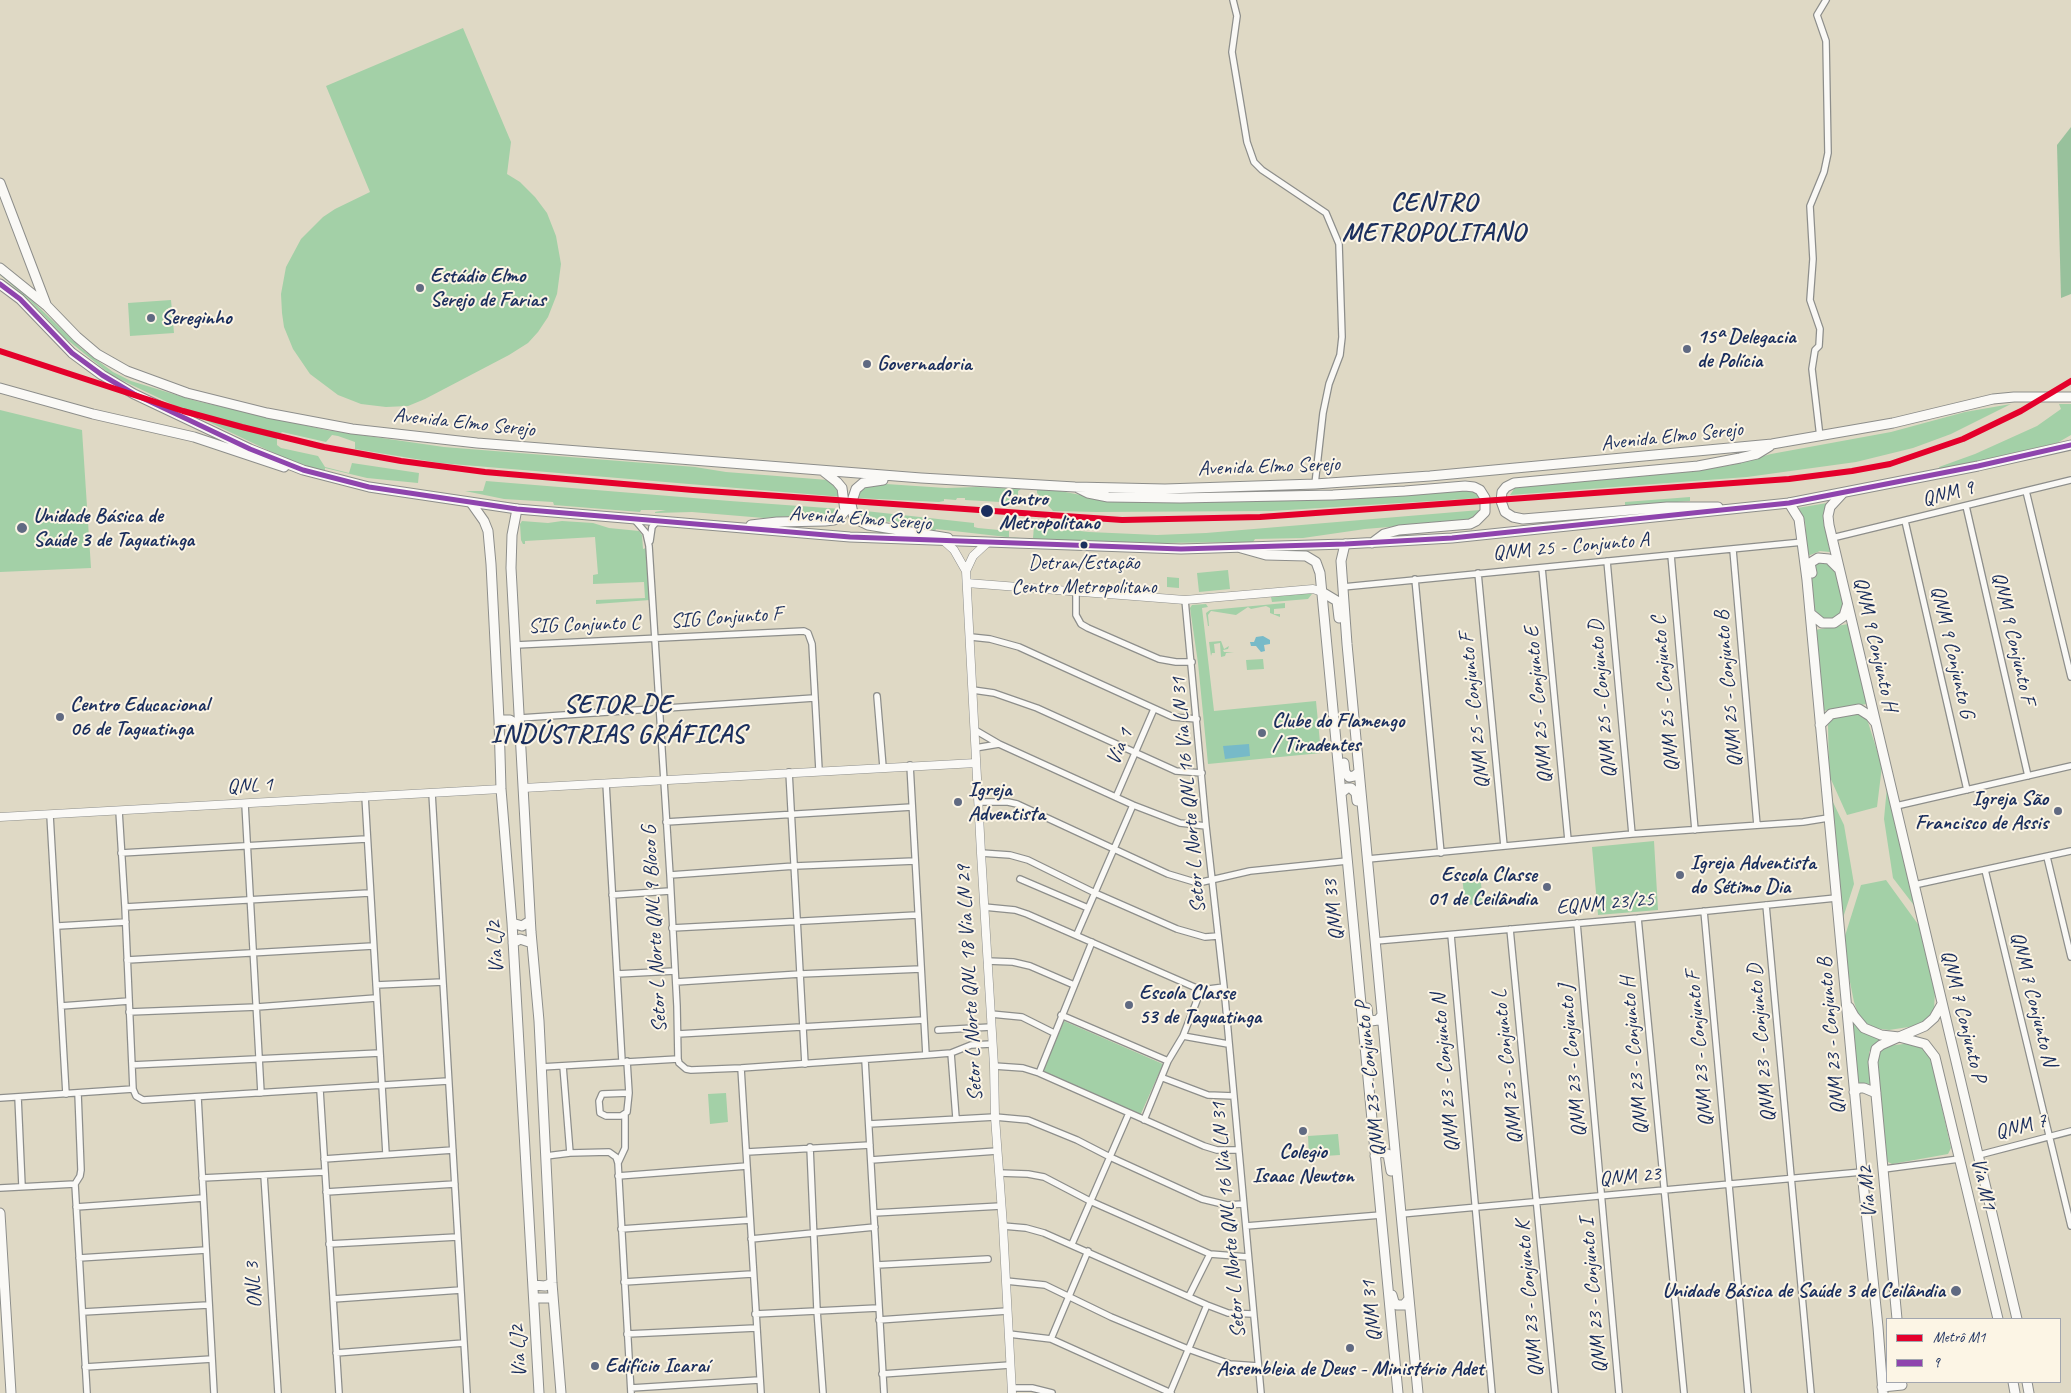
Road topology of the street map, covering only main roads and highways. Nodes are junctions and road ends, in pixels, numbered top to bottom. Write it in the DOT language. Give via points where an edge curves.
graph roads {
  1 [pos="0,183"];
  2 [pos="0,268"];
  3 [pos="0,284"];
  4 [pos="47,306"];
  5 [pos="0,388"];
  6 [pos="2071,397"];
  7 [pos="1772,444"];
  8 [pos="2071,445"];
  9 [pos="303,470"];
  10 [pos="822,470"];
  11 [pos="921,478"];
  12 [pos="1075,487"];
  13 [pos="1842,494"];
  14 [pos="1789,503"];
  15 [pos="472,504"];
  16 [pos="517,509"];
  17 [pos="1730,510"];
  18 [pos="730,527"];
  19 [pos="960,542"];
  20 [pos="1372,543"];
  21 [pos="1344,544"];
  22 [pos="1239,548"];
  23 [pos="1839,570"];
  24 [pos="1807,580"];
  25 [pos="1322,592"];
  26 [pos="1848,605"];
  27 [pos="1810,614"];
  28 [pos="1347,644"];
  29 [pos="500,720"];
  30 [pos="1334,722"];
  31 [pos="1875,722"];
  32 [pos="1820,725"];
  33 [pos="520,729"];
  34 [pos="1359,772"];
  35 [pos="1341,793"];
  36 [pos="1366,845"];
  37 [pos="1914,885"];
  38 [pos="530,921"];
  39 [pos="512,923"];
  40 [pos="513,943"];
  41 [pos="532,943"];
  42 [pos="1358,964"];
  43 [pos="1847,1002"];
  44 [pos="1942,1004"];
  45 [pos="1382,1016"];
  46 [pos="1899,1037"];
  47 [pos="1854,1092"];
  48 [pos="1876,1093"];
  49 [pos="1376,1156"];
  50 [pos="1399,1192"];
  51 [pos="0,1213"];
  52 [pos="1382,1225"];
  53 [pos="1384,1248"];
  54 [pos="1988,1277"];
  55 [pos="552,1283"];
  56 [pos="533,1285"];
  57 [pos="534,1298"];
  58 [pos="553,1298"];
  59 [pos="1408,1299"];
  60 [pos="1897,1318"];
  61 [pos="1998,1318"];
  62 [pos="2003,1318"];
  63 [pos="2017,1318"];
  64 [pos="1884,1376"];
  65 [pos="1902,1387"];
  66 [pos="1882,1390"];
  67 [pos="11,1393"];
  68 [pos="539,1393"];
  69 [pos="561,1393"];
  70 [pos="1398,1393"];
  71 [pos="1418,1393"];
  1 -- 4 [label="main road"];
  2 -- 4 [label="main road, Avenida Elmo Serejo"];
  3 -- 9 [label="main road, Avenida Elmo Serejo" via="20,299 72,353 102,375 134,394 250,449"];
  4 -- 10 [label="main road, Avenida Elmo Serejo" via="97,354 127,371 187,393 266,413 352,429 477,443"];
  5 -- 9 [label="main road" via="194,437 278,466"];
  6 -- 7 [label="main road, Avenida Elmo Serejo" via="1993,399 1892,423"];
  7 -- 12 [label="main road, Avenida Elmo Serejo" via="1544,467 1315,484 1165,489"];
  7 -- 17 [label="main road" via="1757,454 1698,466 1514,483 1502,492 1501,501 1505,512 1523,519 1702,506"];
  8 -- 13 [label="main road, Avenida Elmo Serejo"];
  9 -- 15 [label="main road, Avenida Elmo Serejo" via="369,487"];
  10 -- 11 [label="main road, Avenida Elmo Serejo"];
  10 -- 18 [label="main road" via="842,488 845,511 840,517 825,521"];
  11 -- 12 [label="main road, Avenida Elmo Serejo"];
  11 -- 19 [label="main road" via="863,483 856,489 851,504 854,518 868,525 939,535"];
  12 -- 20 [label="main road" via="1108,497 1180,498 1333,495 1464,486 1480,490 1485,498 1484,512 1476,522 1399,530 1384,534"];
  13 -- 14 [label="main road, Avenida Elmo Serejo"];
  13 -- 23 [label="main road, QNM 9 Conjunto H" via="1832,503 1828,516"];
  14 -- 17 [label="main road, Avenida Elmo Serejo"];
  14 -- 24 [label="main road" via="1799,519"];
  15 -- 16 [label="main road, Avenida Elmo Serejo"];
  15 -- 29 [label="main road, Via LJ2" via="488,531"];
  16 -- 18 [label="main road, Avenida Elmo Serejo"];
  16 -- 33 [label="main road, Via LJ2" via="511,563"];
  17 -- 20 [label="main road, Avenida Elmo Serejo"];
  18 -- 19 [label="main road, Avenida Elmo Serejo"];
  19 -- 22 [label="main road, Avenida Elmo Serejo"];
  20 -- 21 [label="main road, Avenida Elmo Serejo"];
  21 -- 22 [label="main road, Avenida Elmo Serejo"];
  21 -- 28 [label="main road" via="1341,560"];
  22 -- 25 [label="main road, QNM 33" via="1266,555 1310,558 1318,565"];
  23 -- 24 [label="main road" via="1836,563 1818,558 1810,563 1812,574"];
  23 -- 26 [label="main road, QNM 9 Conjunto H"];
  24 -- 27 [label="main road"];
  25 -- 28 [label="main road" via="1338,604 1341,630"];
  25 -- 30 [label="main road, QNM 33"];
  26 -- 27 [label="main road" via="1844,616 1834,623 1822,623"];
  26 -- 31 [label="main road, QNM 9 Conjunto H"];
  27 -- 32 [label="main road"];
  28 -- 34 [label="main road"];
  29 -- 33 [label="main road" via="510,720"];
  29 -- 39 [label="main road, Via LJ2" via="501,789"];
  30 -- 34 [label="main road" via="1342,740 1345,772 1352,777"];
  30 -- 35 [label="main road, QNM 33"];
  31 -- 32 [label="main road" via="1859,710 1831,714"];
  31 -- 37 [label="main road, QNM 9 Conjunto H"];
  32 -- 43 [label="main road, QNM 23 - Conjunto B"];
  33 -- 38 [label="main road, Via LJ2"];
  34 -- 36 [label="main road"];
  35 -- 36 [label="main road" via="1349,788 1356,793"];
  35 -- 42 [label="main road, QNM 33"];
  36 -- 45 [label="main road, QNM 23 - Conjunto P"];
  37 -- 44 [label="main road, QNM 7 Conjunto P"];
  38 -- 39 [label="main road" via="522,926"];
  38 -- 41 [label="main road, Via LJ2"];
  39 -- 40 [label="main road, Via LJ2"];
  40 -- 41 [label="main road" via="524,939"];
  40 -- 56 [label="main road, Via LJ2"];
  41 -- 55 [label="main road, Via LJ2"];
  42 -- 45 [label="main road" via="1365,986 1369,1020 1376,1022"];
  42 -- 49 [label="main road, QNM 33"];
  43 -- 46 [label="main road" via="1864,1028 1881,1035"];
  43 -- 47 [label="main road, QNM 23 - Conjunto B"];
  44 -- 46 [label="main road" via="1925,1026"];
  44 -- 63 [label="main road, QNM 7 Conjunto P"];
  45 -- 50 [label="main road, QNM 23 - Conjunto P"];
  46 -- 48 [label="main road, Via M2" via="1876,1049 1873,1062"];
  46 -- 54 [label="main road, Via M1" via="1925,1044 1935,1057"];
  47 -- 48 [label="main road" via="1864,1088"];
  47 -- 64 [label="main road, QNM 23 - Conjunto B"];
  48 -- 60 [label="main road, Via M2"];
  49 -- 50 [label="main road" via="1382,1152 1389,1155 1393,1180"];
  49 -- 52 [label="main road, QNM 33"];
  50 -- 59 [label="main road, QNM 23 - Conjunto P"];
  51 -- 67 [label="main road"];
  52 -- 53 [label="main road, QNM 31"];
  53 -- 59 [label="main road" via="1391,1268 1394,1302 1402,1305"];
  53 -- 70 [label="main road, QNM 31"];
  54 -- 61 [label="main road, Via M1"];
  54 -- 62 [label="main road"];
  55 -- 56 [label="main road"];
  55 -- 58 [label="main road, Via LJ2"];
  56 -- 57 [label="main road, Via LJ2"];
  57 -- 58 [label="main road"];
  57 -- 68 [label="main road, Via LJ2"];
  58 -- 69 [label="main road, Via LJ2"];
  59 -- 71 [label="main road, QNM 23 - Conjunto P"];
  64 -- 66 [label="main road, QNM 23 - Conjunto B"];
  65 -- 66 [label="main road"];
}
